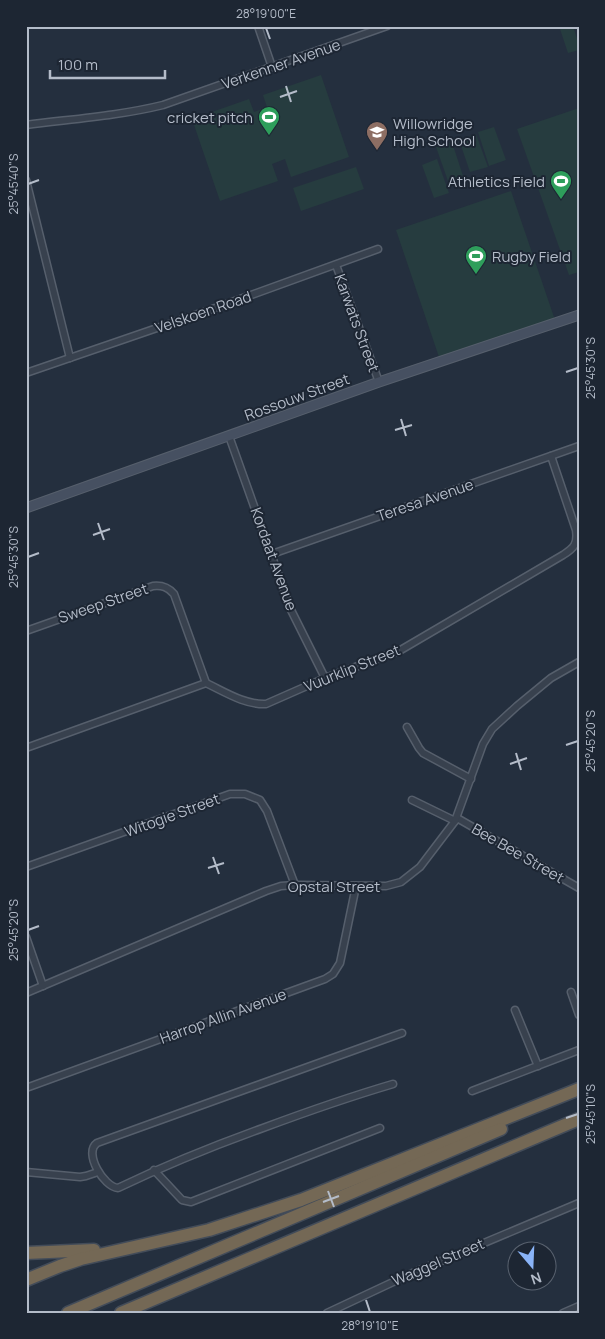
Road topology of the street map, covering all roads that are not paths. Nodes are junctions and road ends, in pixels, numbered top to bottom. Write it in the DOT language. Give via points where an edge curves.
graph roads {
  1 [pos="258,26"];
  2 [pos="387,26"];
  3 [pos="272,67"];
  4 [pos="26,125"];
  5 [pos="26,180"];
  6 [pos="378,249"];
  7 [pos="336,264"];
  8 [pos="579,314"];
  9 [pos="70,358"];
  10 [pos="26,373"];
  11 [pos="378,382"];
  12 [pos="229,436"];
  13 [pos="579,446"];
  14 [pos="551,456"];
  15 [pos="26,508"];
  16 [pos="272,554"];
  17 [pos="26,630"];
  18 [pos="579,662"];
  19 [pos="326,678"];
  20 [pos="206,684"];
  21 [pos="407,727"];
  22 [pos="26,748"];
  23 [pos="471,779"];
  24 [pos="412,800"];
  25 [pos="456,820"];
  26 [pos="26,867"];
  27 [pos="295,885"];
  28 [pos="356,886"];
  29 [pos="579,888"];
  30 [pos="26,937"];
  31 [pos="43,986"];
  32 [pos="571,992"];
  33 [pos="26,993"];
  34 [pos="516,1010"];
  35 [pos="579,1015"];
  36 [pos="402,1033"];
  37 [pos="579,1050"];
  38 [pos="538,1066"];
  39 [pos="393,1084"];
  40 [pos="26,1088"];
  41 [pos="579,1089"];
  42 [pos="472,1091"];
  43 [pos="579,1096"];
  44 [pos="579,1119"];
  45 [pos="380,1128"];
  46 [pos="154,1170"];
  47 [pos="26,1172"];
  48 [pos="98,1172"];
  49 [pos="579,1203"];
  50 [pos="139,1246"];
  51 [pos="26,1253"];
  52 [pos="26,1280"];
  53 [pos="579,1306"];
  54 [pos="567,1312"];
  55 [pos="68,1313"];
  56 [pos="121,1313"];
  57 [pos="327,1313"];
  1 -- 3 [label="street"];
  2 -- 3 [label="street, Verkenner Avenue"];
  3 -- 4 [label="street, Verkenner Avenue" via="146,109"];
  5 -- 9 [label="street"];
  6 -- 7 [label="street, Velskoen Road"];
  7 -- 9 [label="street, Velskoen Road"];
  7 -- 11 [label="street, Karwats Street"];
  8 -- 11 [label="main road, Rossouw Street"];
  9 -- 10 [label="street, Velskoen Road"];
  11 -- 12 [label="main road, Rossouw Street"];
  12 -- 15 [label="main road, Rossouw Street"];
  12 -- 16 [label="street, Kordaat Avenue"];
  13 -- 14 [label="street, Teresa Avenue"];
  14 -- 16 [label="street, Teresa Avenue"];
  14 -- 19 [label="street, Vuurklip Street" via="576,530 573,548 399,650"];
  16 -- 19 [label="street, Kordaat Avenue" via="297,623"];
  17 -- 20 [label="street, Sweep Street" via="160,586 174,594"];
  18 -- 23 [label="street, Opstal Street" via="552,678 492,729"];
  19 -- 20 [label="street, Vuurklip Street" via="257,705"];
  20 -- 22 [label="street"];
  21 -- 23 [label="street" via="423,753"];
  23 -- 25 [label="street, Opstal Street"];
  24 -- 25 [label="street, Bee Bee Street"];
  25 -- 28 [label="street, Opstal Street" via="420,867 401,882 386,886"];
  25 -- 29 [label="street, Bee Bee Street"];
  26 -- 27 [label="street, Witogie Street" via="230,794 245,794 260,800 267,811"];
  27 -- 28 [label="street, Opstal Street"];
  27 -- 31 [label="street, Opstal Street" via="266,890"];
  28 -- 40 [label="street, Harrop Allin Avenue" via="340,963 325,979"];
  30 -- 31 [label="street"];
  31 -- 33 [label="street, Opstal Street"];
  32 -- 35 [label="street"];
  34 -- 38 [label="street"];
  36 -- 48 [label="street" via="96,1143 92,1150"];
  37 -- 38 [label="street"];
  38 -- 42 [label="street"];
  39 -- 46 [label="street" via="301,1113"];
  41 -- 50 [label="highway" via="301,1200 209,1230"];
  43 -- 55 [label="highway"];
  44 -- 56 [label="highway"];
  45 -- 46 [label="street" via="191,1202 182,1200"];
  46 -- 48 [label="street" via="118,1188 112,1187"];
  47 -- 48 [label="street" via="86,1176"];
  49 -- 57 [label="street, Waggel Street"];
  50 -- 51 [label="highway"];
  50 -- 52 [label="highway" via="60,1266"];
  53 -- 54 [label="street"];
}
